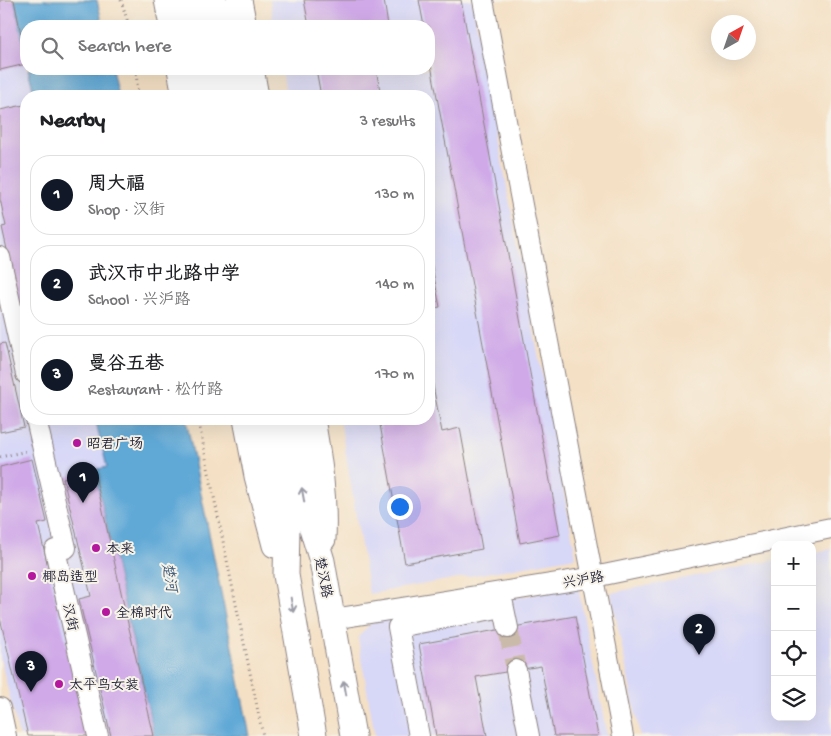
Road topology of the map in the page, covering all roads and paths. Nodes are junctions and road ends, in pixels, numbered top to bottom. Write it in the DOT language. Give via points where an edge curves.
graph roads {
  1 [pos="121,0"];
  2 [pos="167,0"];
  3 [pos="191,0"];
  4 [pos="214,0"];
  5 [pos="239,0"];
  6 [pos="483,0"];
  7 [pos="127,20"];
  8 [pos="171,20"];
  9 [pos="195,20"];
  10 [pos="219,20"];
  11 [pos="243,20"];
  12 [pos="136,75"];
  13 [pos="181,75"];
  14 [pos="204,75"];
  15 [pos="228,75"];
  16 [pos="252,75"];
  17 [pos="138,90"];
  18 [pos="184,90"];
  19 [pos="207,90"];
  20 [pos="231,90"];
  21 [pos="255,90"];
  22 [pos="0,257"];
  23 [pos="20,347"];
  24 [pos="36,425"];
  25 [pos="199,425"];
  26 [pos="247,425"];
  27 [pos="267,425"];
  28 [pos="291,425"];
  29 [pos="313,425"];
  30 [pos="36,449"];
  31 [pos="0,458"];
  32 [pos="831,528"];
  33 [pos="322,561"];
  34 [pos="286,576"];
  35 [pos="594,577"];
  36 [pos="502,600"];
  37 [pos="333,618"];
  38 [pos="508,628"];
  39 [pos="516,670"];
  40 [pos="0,708"];
  41 [pos="6,736"];
  42 [pos="98,736"];
  43 [pos="263,736"];
  44 [pos="314,736"];
  45 [pos="353,736"];
  46 [pos="419,736"];
  47 [pos="529,736"];
  48 [pos="623,736"];
  1 -- 7 [label="path"];
  2 -- 8 [label="main road"];
  3 -- 9 [label="main road"];
  4 -- 10 [label="main road"];
  5 -- 11 [label="main road"];
  6 -- 35 [label="street"];
  12 -- 17 [label="path"];
  13 -- 18 [label="main road"];
  14 -- 19 [label="main road"];
  15 -- 20 [label="main road"];
  16 -- 21 [label="main road"];
  22 -- 23 [label="street"];
  24 -- 30 [label="street, 汉街"];
  25 -- 43 [label="path"];
  26 -- 34 [label="main road" via="271,533"];
  27 -- 34 [label="main road" via="287,528"];
  33 -- 28 [label="main road, 楚汉路, one-way" via="305,505"];
  29 -- 33 [label="main road" via="324,513"];
  30 -- 31 [label="path"];
  30 -- 42 [label="street, 汉街" via="66,548 56,550"];
  32 -- 35 [label="street, 兴沪路"];
  33 -- 37 [label="main road, 楚汉路"];
  34 -- 44 [label="main road, one-way"];
  35 -- 36 [label="street, 兴沪路"];
  35 -- 48 [label="street"];
  36 -- 37 [label="street, 兴沪路"];
  36 -- 38 [label="street"];
  36 -- 46 [label="street" via="398,627"];
  45 -- 37 [label="main road, 楚汉路, one-way"];
  39 -- 47 [label="street"];
  40 -- 41 [label="street"];
}
